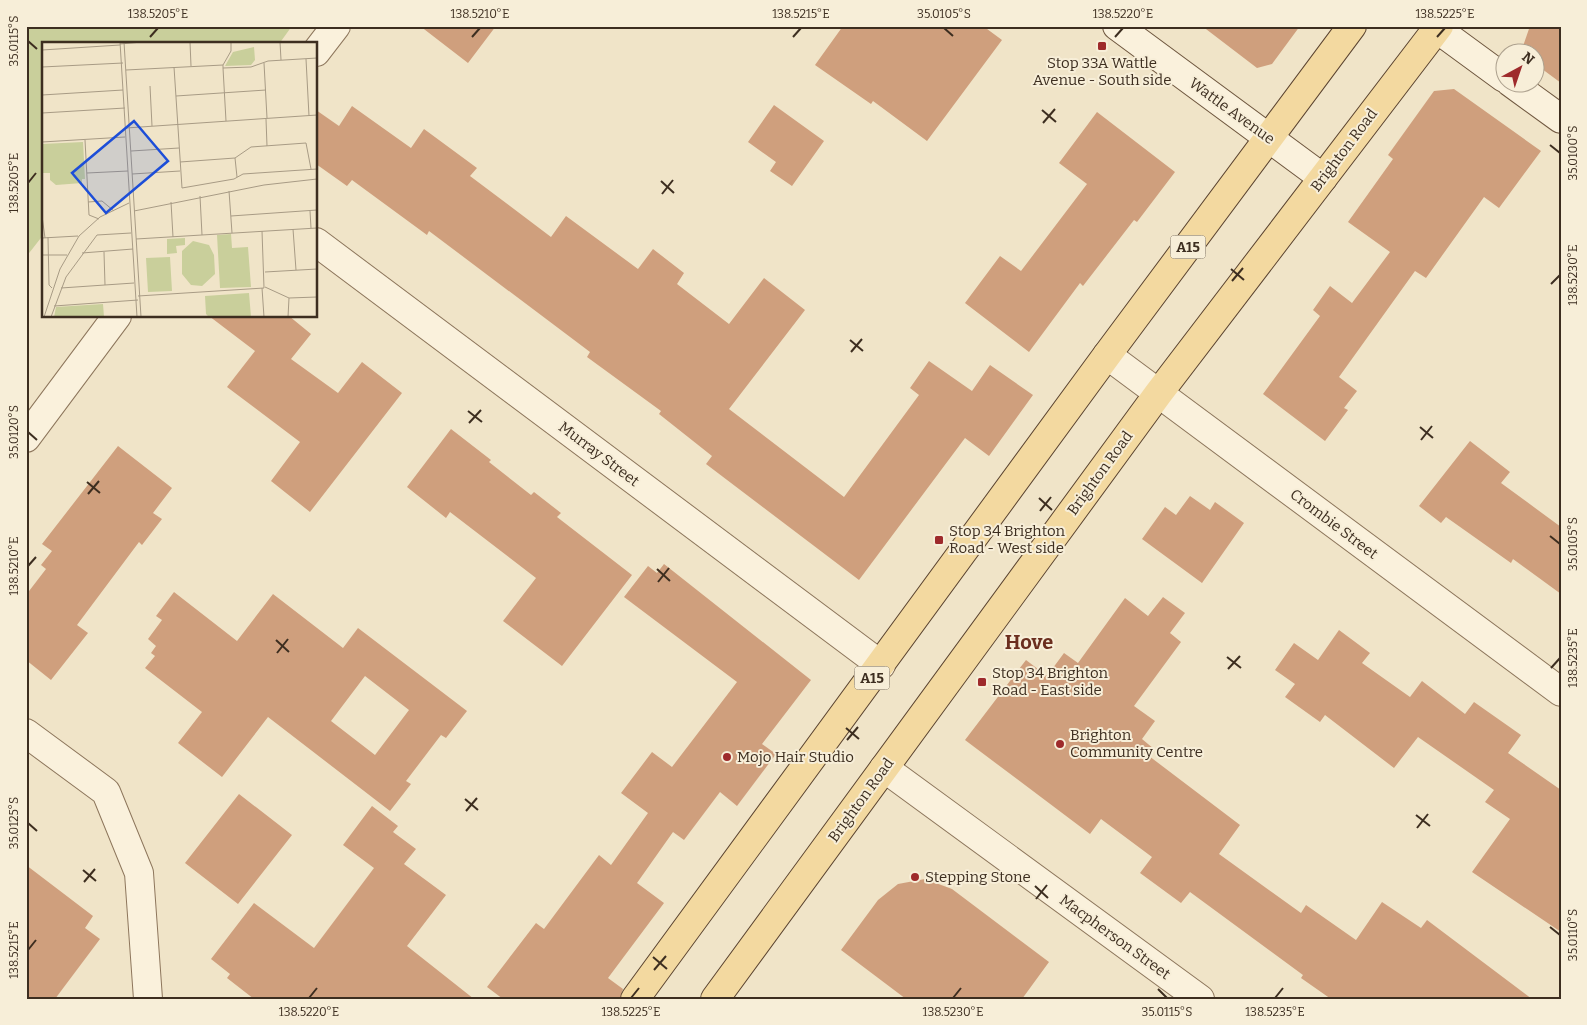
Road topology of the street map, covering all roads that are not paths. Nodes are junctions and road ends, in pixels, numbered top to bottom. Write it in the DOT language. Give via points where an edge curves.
graph roads {
  1 [pos="336,26"];
  2 [pos="1117,26"];
  3 [pos="1352,26"];
  4 [pos="1436,27"];
  5 [pos="318,49"];
  6 [pos="1494,70"];
  7 [pos="1524,92"];
  8 [pos="1561,119"];
  9 [pos="1270,139"];
  10 [pos="1323,178"];
  11 [pos="318,243"];
  12 [pos="116,318"];
  13 [pos="1107,355"];
  14 [pos="1158,394"];
  15 [pos="26,438"];
  16 [pos="881,665"];
  17 [pos="1561,692"];
  18 [pos="26,733"];
  19 [pos="884,768"];
  20 [pos="148,999"];
  21 [pos="635,999"];
  22 [pos="715,999"];
  23 [pos="1200,999"];
  1 -- 5 [label="street"];
  2 -- 9 [label="street, Wattle Avenue"];
  3 -- 9 [label="main road, A15"];
  4 -- 6 [label="street"];
  4 -- 10 [label="main road, Brighton Road"];
  7 -- 8 [label="street"];
  9 -- 10 [label="street, Wattle Avenue"];
  9 -- 13 [label="main road, A15"];
  10 -- 14 [label="main road, Brighton Road"];
  11 -- 16 [label="street, Murray Street"];
  12 -- 15 [label="street"];
  13 -- 14 [label="street, Crombie Street"];
  13 -- 16 [label="main road, A15"];
  14 -- 17 [label="street, Crombie Street"];
  14 -- 19 [label="main road, Brighton Road"];
  16 -- 21 [label="main road, A15"];
  18 -- 20 [label="street" via="106,792 139,873"];
  19 -- 22 [label="main road, Brighton Road"];
  19 -- 23 [label="street, Macpherson Street"];
}
